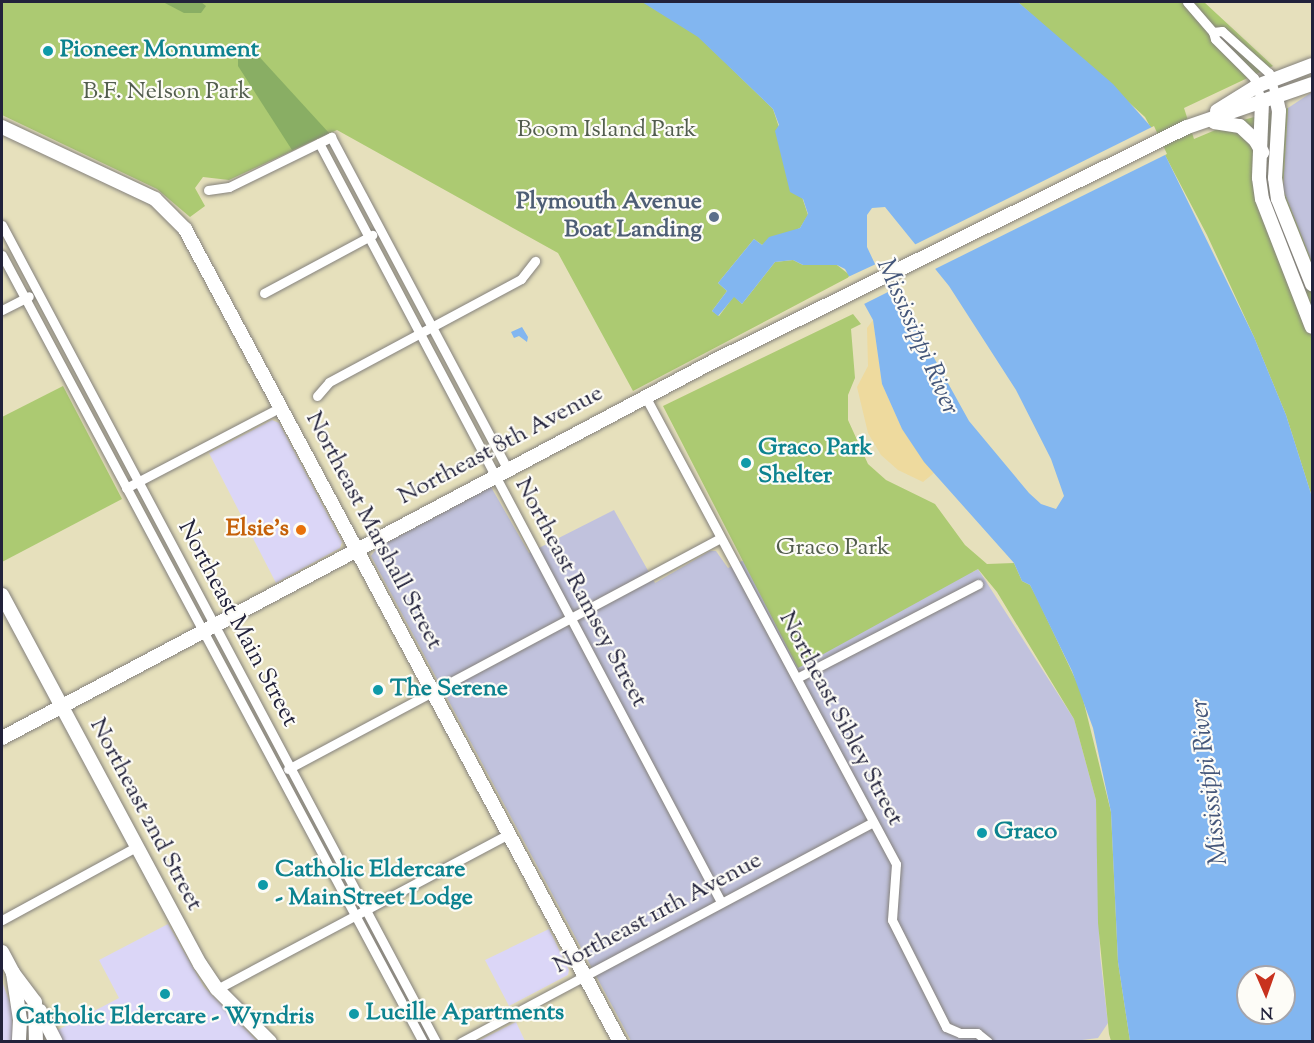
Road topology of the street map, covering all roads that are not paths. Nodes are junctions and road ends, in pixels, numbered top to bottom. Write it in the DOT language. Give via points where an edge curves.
graph roads {
  1 [pos="1187,2"];
  2 [pos="1214,32"];
  3 [pos="1312,65"];
  4 [pos="1271,81"];
  5 [pos="1312,84"];
  6 [pos="1257,86"];
  7 [pos="1276,97"];
  8 [pos="1262,102"];
  9 [pos="1192,125"];
  10 [pos="3,130"];
  11 [pos="319,143"];
  12 [pos="1262,153"];
  13 [pos="208,189"];
  14 [pos="2,225"];
  15 [pos="380,230"];
  16 [pos="369,237"];
  17 [pos="1300,252"];
  18 [pos="2,255"];
  19 [pos="1285,258"];
  20 [pos="535,261"];
  21 [pos="1312,284"];
  22 [pos="36,292"];
  23 [pos="264,293"];
  24 [pos="25,298"];
  25 [pos="2,310"];
  26 [pos="431,327"];
  27 [pos="1312,327"];
  28 [pos="420,333"];
  29 [pos="317,396"];
  30 [pos="645,396"];
  31 [pos="280,407"];
  32 [pos="501,471"];
  33 [pos="138,482"];
  34 [pos="126,488"];
  35 [pos="720,538"];
  36 [pos="357,549"];
  37 [pos="978,584"];
  38 [pos="2,595"];
  39 [pos="570,617"];
  40 [pos="209,628"];
  41 [pos="797,678"];
  42 [pos="433,691"];
  43 [pos="61,706"];
  44 [pos="2,738"];
  45 [pos="291,767"];
  46 [pos="279,773"];
  47 [pos="873,822"];
  48 [pos="508,834"];
  49 [pos="136,847"];
  50 [pos="721,903"];
  51 [pos="367,908"];
  52 [pos="356,915"];
  53 [pos="2,920"];
  54 [pos="2,952"];
  55 [pos="13,974"];
  56 [pos="585,976"];
  57 [pos="217,989"];
  58 [pos="35,1002"];
  59 [pos="19,1041"];
  60 [pos="36,1041"];
  61 [pos="56,1041"];
  62 [pos="270,1041"];
  63 [pos="423,1041"];
  64 [pos="436,1041"];
  65 [pos="461,1041"];
  66 [pos="620,1041"];
  67 [pos="988,1041"];
  1 -- 2 [label="street"];
  2 -- 4 [label="street" via="1222,31 1269,73"];
  2 -- 6 [label="street" via="1215,39 1254,78"];
  3 -- 4 [label="street"];
  4 -- 6 [label="street"];
  4 -- 7 [label="street"];
  5 -- 7 [label="street"];
  6 -- 8 [label="street"];
  6 -- 9 [label="street"];
  7 -- 8 [label="street"];
  7 -- 17 [label="street" via="1278,199"];
  8 -- 9 [label="street"];
  8 -- 12 [label="street"];
  9 -- 12 [label="street" via="1227,122 1240,126"];
  9 -- 30 [label="street, Northeast 8th Avenue"];
  10 -- 31 [label="street, Northeast Marshall Street" via="155,199 171,213 196,248"];
  11 -- 13 [label="street" via="229,187"];
  11 -- 15 [label="street, Northeast Ramsey Street" via="331,137"];
  11 -- 16 [label="street, Northeast Ramsey Street"];
  12 -- 19 [label="street" via="1262,198"];
  14 -- 22 [label="street, Northeast Main Street"];
  15 -- 16 [label="street"];
  15 -- 26 [label="street, Northeast Ramsey Street"];
  16 -- 23 [label="street"];
  16 -- 28 [label="street, Northeast Ramsey Street"];
  17 -- 19 [label="street"];
  17 -- 21 [label="street"];
  18 -- 24 [label="street, Northeast Main Street"];
  19 -- 27 [label="street"];
  20 -- 26 [label="street" via="521,279"];
  22 -- 24 [label="street"];
  22 -- 33 [label="street, Northeast Main Street"];
  24 -- 25 [label="street"];
  24 -- 34 [label="street, Northeast Main Street"];
  26 -- 28 [label="street"];
  26 -- 32 [label="street, Northeast Ramsey Street"];
  28 -- 29 [label="street" via="329,382"];
  28 -- 32 [label="street, Northeast Ramsey Street"];
  30 -- 32 [label="street, Northeast 8th Avenue"];
  30 -- 35 [label="street, Northeast Sibley Street"];
  31 -- 33 [label="street"];
  31 -- 36 [label="street, Northeast Marshall Street"];
  32 -- 36 [label="street, Northeast 8th Avenue"];
  32 -- 39 [label="street, Northeast Ramsey Street" via="504,498"];
  33 -- 34 [label="street"];
  33 -- 40 [label="street, Northeast Main Street"];
  34 -- 40 [label="street, Northeast Main Street"];
  35 -- 39 [label="street"];
  35 -- 41 [label="street, Northeast Sibley Street"];
  36 -- 40 [label="street, Northeast 8th Avenue"];
  36 -- 42 [label="street, Northeast Marshall Street"];
  37 -- 41 [label="street"];
  38 -- 43 [label="street, Northeast 2nd Street"];
  39 -- 42 [label="street"];
  39 -- 50 [label="street, Northeast Ramsey Street"];
  40 -- 43 [label="street, Northeast 8th Avenue"];
  40 -- 45 [label="street, Northeast Main Street"];
  40 -- 46 [label="street, Northeast Main Street"];
  41 -- 47 [label="street, Northeast Sibley Street"];
  42 -- 45 [label="street"];
  42 -- 48 [label="street, Northeast Marshall Street"];
  43 -- 44 [label="street, Northeast 8th Avenue"];
  43 -- 49 [label="street, Northeast 2nd Street"];
  45 -- 46 [label="street"];
  45 -- 51 [label="street, Northeast Main Street"];
  46 -- 52 [label="street, Northeast Main Street"];
  47 -- 50 [label="street, Northeast 11th Avenue"];
  47 -- 67 [label="street, Northeast Sibley Street" via="896,864 891,920 946,1027 960,1033 977,1033"];
  48 -- 51 [label="street"];
  48 -- 56 [label="street, Northeast Marshall Street"];
  49 -- 53 [label="street"];
  49 -- 57 [label="street, Northeast 2nd Street"];
  50 -- 56 [label="street, Northeast 11th Avenue"];
  51 -- 52 [label="street"];
  51 -- 64 [label="street, Northeast Main Street"];
  52 -- 57 [label="street"];
  52 -- 63 [label="street, Northeast Main Street"];
  54 -- 55 [label="street"];
  55 -- 58 [label="street"];
  55 -- 59 [label="street"];
  56 -- 65 [label="street, Northeast 11th Avenue"];
  56 -- 66 [label="street, Northeast Marshall Street"];
  57 -- 62 [label="street, Northeast 2nd Street"];
  58 -- 60 [label="street"];
  58 -- 61 [label="street"];
}
